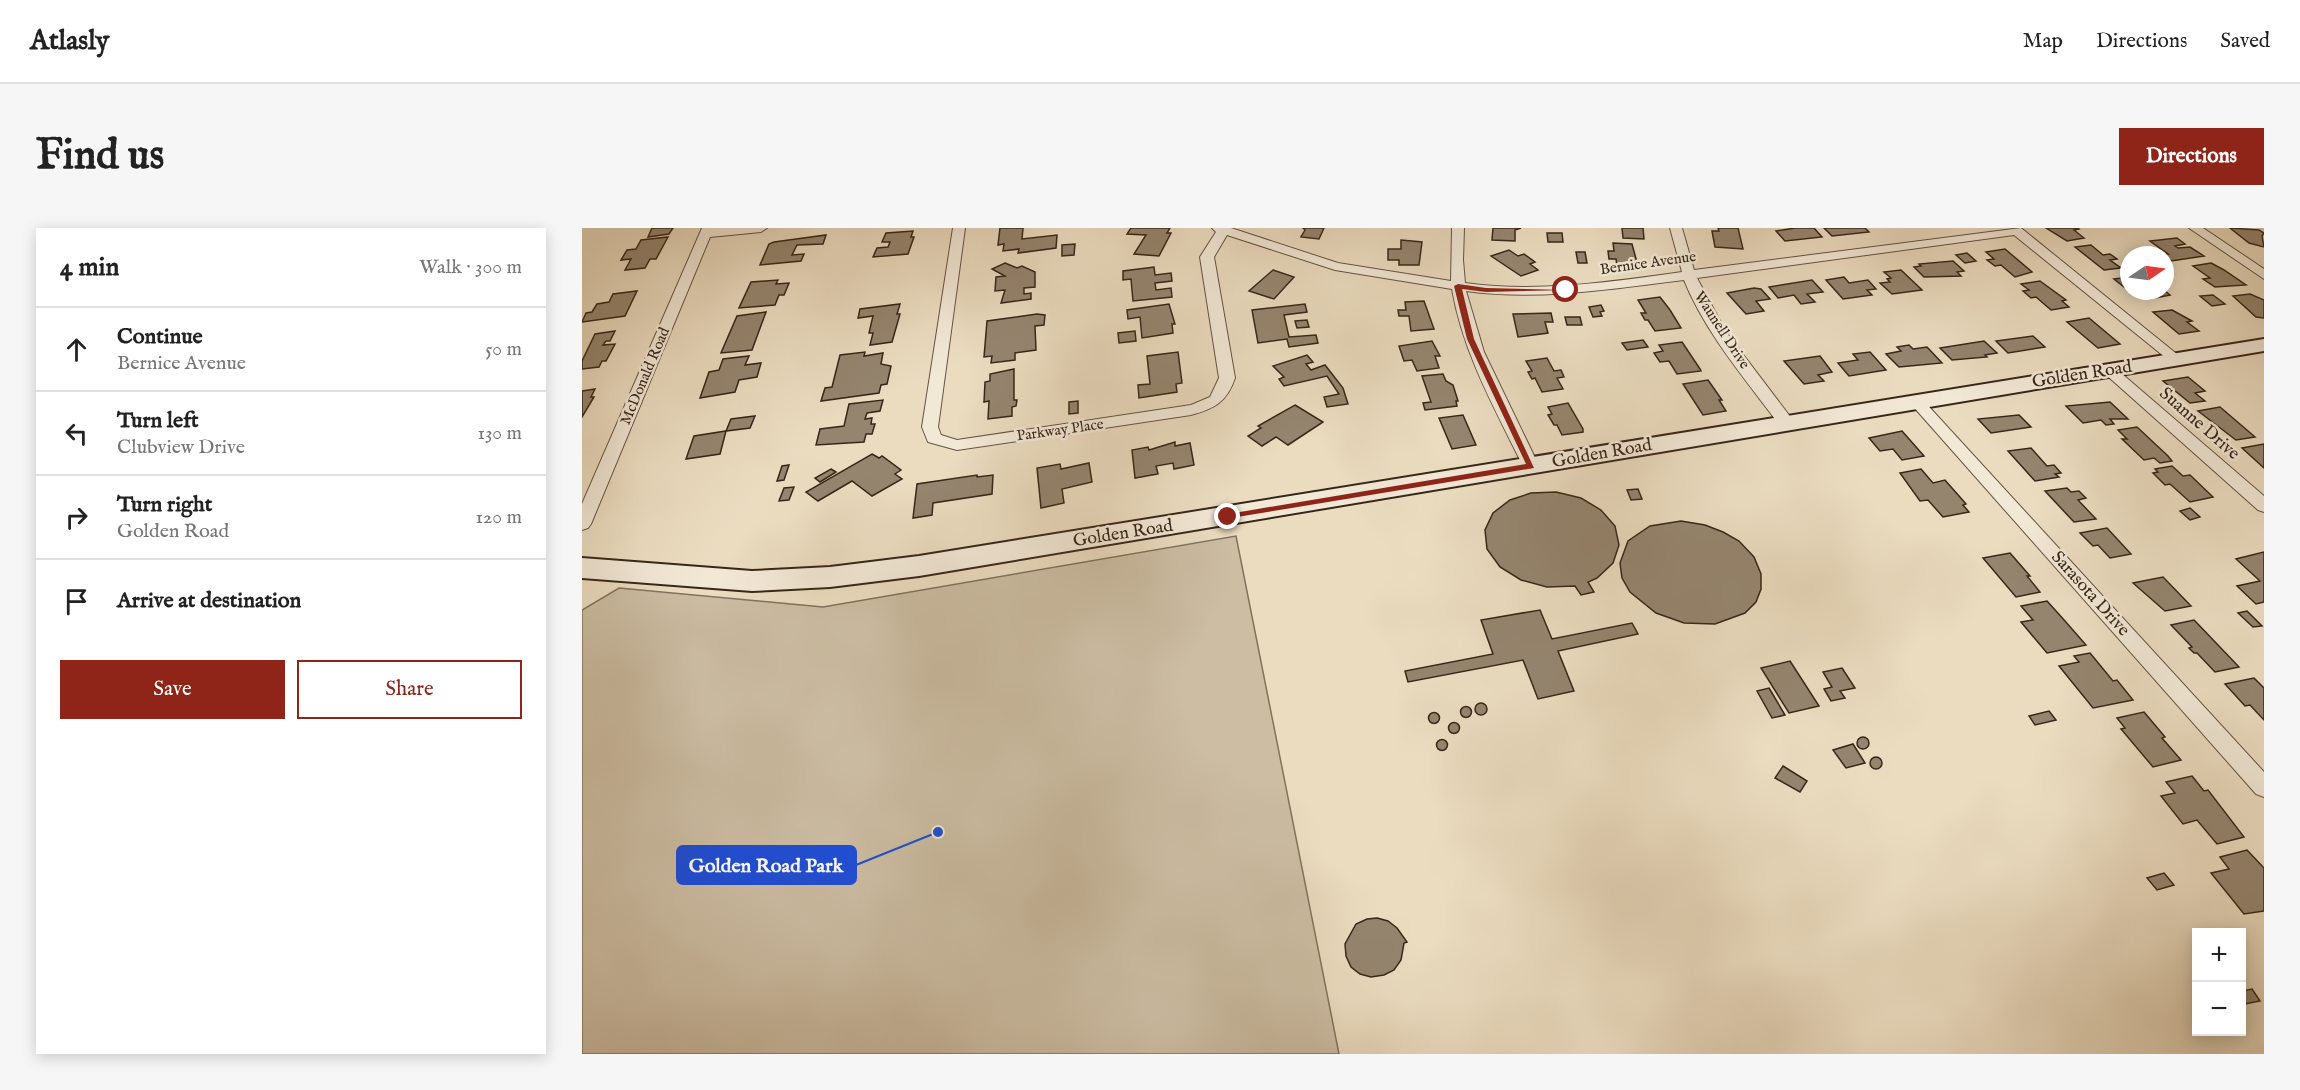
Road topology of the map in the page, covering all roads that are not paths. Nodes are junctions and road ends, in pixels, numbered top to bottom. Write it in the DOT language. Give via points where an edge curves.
graph roads {
  1 [pos="761,228"];
  2 [pos="959,228"];
  3 [pos="1458,228"];
  4 [pos="1676,228"];
  5 [pos="2195,228"];
  6 [pos="1221,229"];
  7 [pos="2014,229"];
  8 [pos="707,231"];
  9 [pos="1259,234"];
  10 [pos="1687,273"];
  11 [pos="2264,275"];
  12 [pos="1458,286"];
  13 [pos="2264,345"];
  14 [pos="2176,359"];
  15 [pos="2109,370"];
  16 [pos="1916,401"];
  17 [pos="1788,423"];
  18 [pos="1531,466"];
  19 [pos="2264,506"];
  20 [pos="582,524"];
  21 [pos="582,567"];
  22 [pos="2264,787"];
  1 -- 8 [label="street"];
  2 -- 6 [label="street, Parkway Place" via="930,427 934,438 957,445 1213,405 1227,378 1207,257"];
  3 -- 12 [label="street"];
  4 -- 10 [label="street, Waunell Drive"];
  5 -- 11 [label="street"];
  6 -- 9 [label="street, Bernice Avenue"];
  7 -- 10 [label="street, Bernice Avenue"];
  7 -- 14 [label="street, Suanne Drive"];
  8 -- 20 [label="street, McDonald Road"];
  9 -- 12 [label="street, Bernice Avenue" via="1335,266"];
  10 -- 12 [label="street, Bernice Avenue" via="1566,290"];
  10 -- 17 [label="street, Waunell Drive" via="1719,332"];
  12 -- 18 [label="street" via="1470,339"];
  13 -- 14 [label="street, Golden Road"];
  14 -- 15 [label="street, Golden Road"];
  15 -- 16 [label="street, Golden Road"];
  15 -- 19 [label="street, Suanne Drive"];
  16 -- 17 [label="street, Golden Road"];
  16 -- 22 [label="street, Sarasota Drive"];
  17 -- 18 [label="street, Golden Road"];
  18 -- 21 [label="street, Golden Road" via="1125,534 830,577 752,581"];
}
